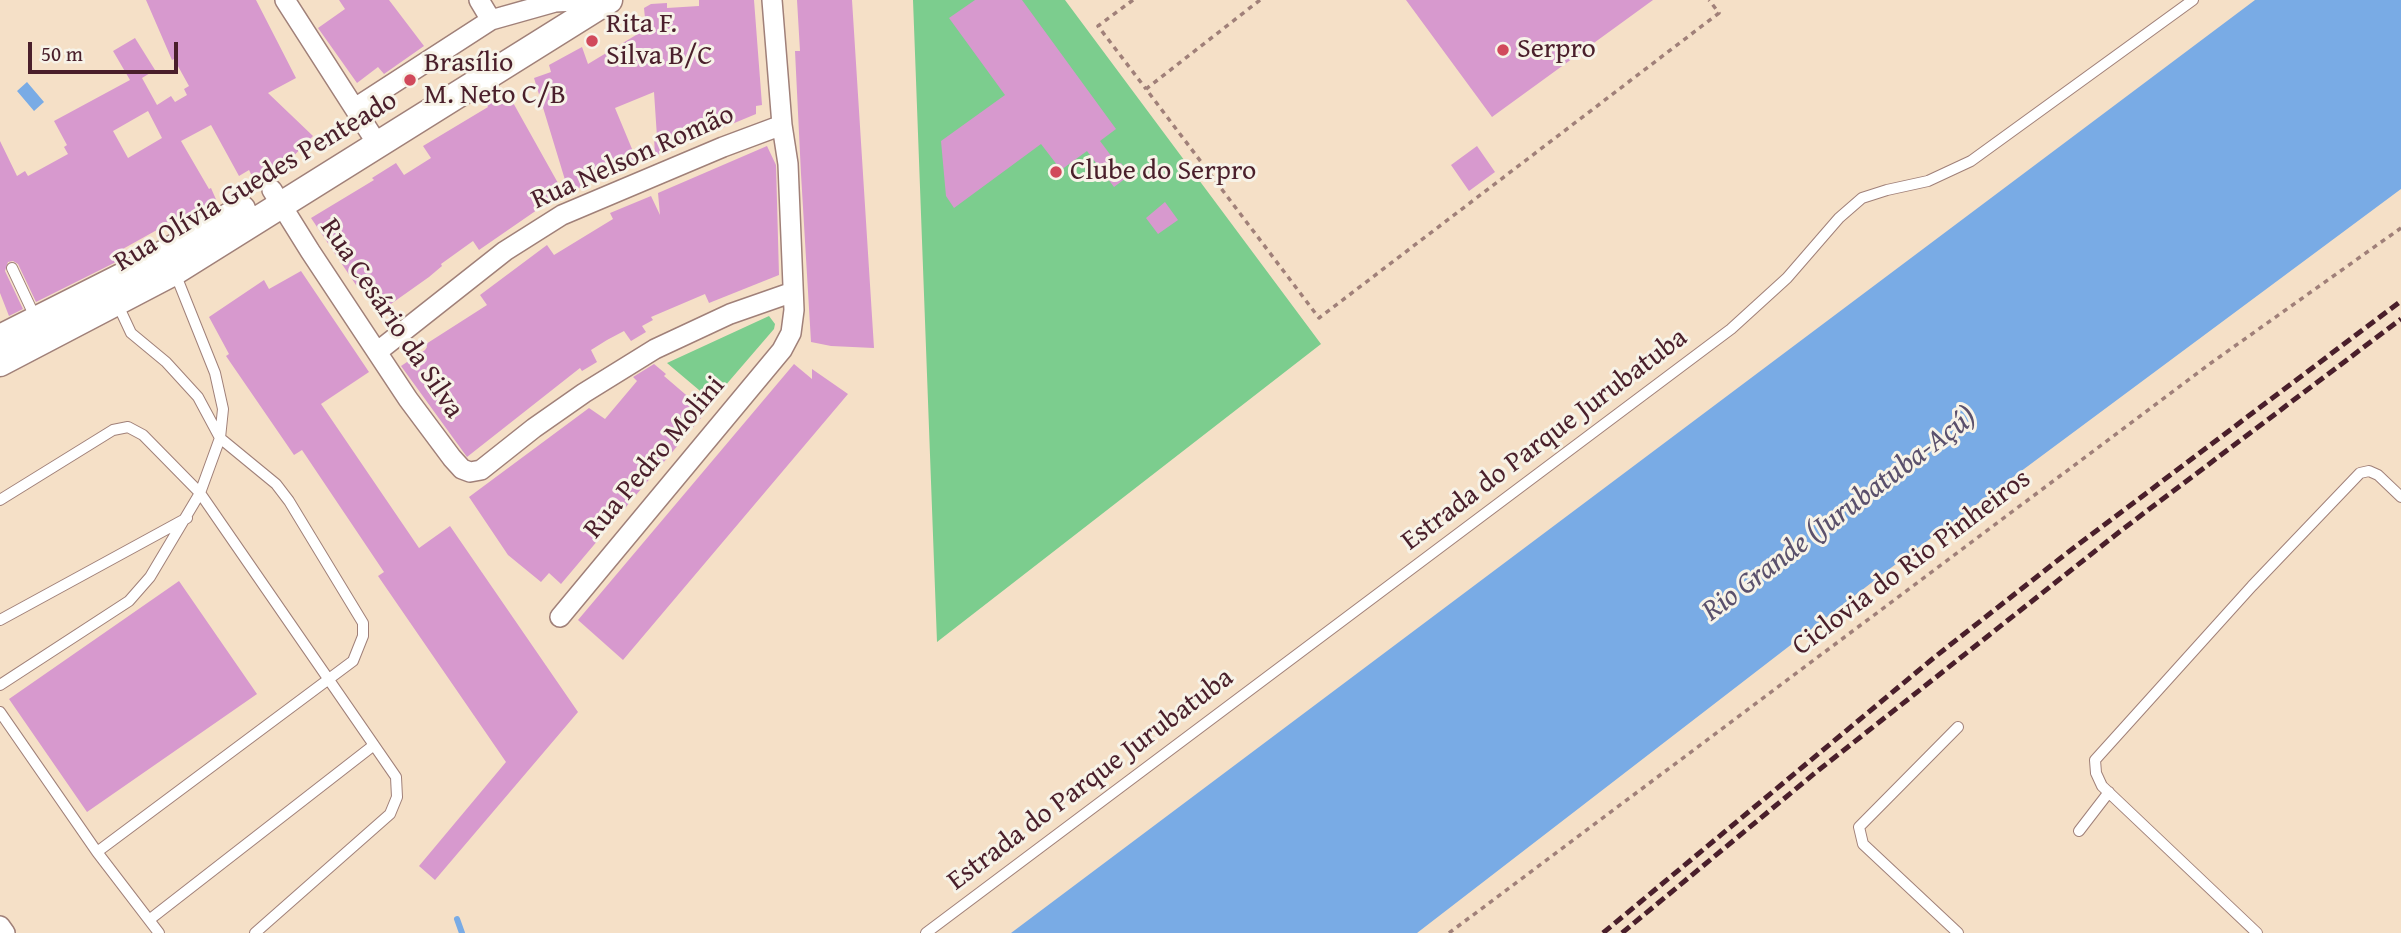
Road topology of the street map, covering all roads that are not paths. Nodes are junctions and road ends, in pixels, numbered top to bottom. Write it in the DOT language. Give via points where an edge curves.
graph roads {
  1 [pos="285,0"];
  2 [pos="478,0"];
  3 [pos="576,0"];
  4 [pos="609,0"];
  5 [pos="772,0"];
  6 [pos="2193,0"];
  7 [pos="491,20"];
  8 [pos="355,108"];
  9 [pos="782,125"];
  10 [pos="373,138"];
  11 [pos="277,198"];
  12 [pos="12,268"];
  13 [pos="174,272"];
  14 [pos="139,279"];
  15 [pos="793,292"];
  16 [pos="116,303"];
  17 [pos="36,320"];
  18 [pos="0,338"];
  19 [pos="377,352"];
  20 [pos="0,362"];
  21 [pos="220,438"];
  22 [pos="200,493"];
  23 [pos="2401,497"];
  24 [pos="0,500"];
  25 [pos="188,517"];
  26 [pos="560,617"];
  27 [pos="0,620"];
  28 [pos="329,680"];
  29 [pos="0,685"];
  30 [pos="0,712"];
  31 [pos="1958,727"];
  32 [pos="374,745"];
  33 [pos="2109,792"];
  34 [pos="2079,831"];
  35 [pos="97,852"];
  36 [pos="149,920"];
  37 [pos="0,926"];
  38 [pos="5,933"];
  39 [pos="159,933"];
  40 [pos="255,933"];
  41 [pos="926,933"];
  42 [pos="1958,933"];
  43 [pos="2257,933"];
  1 -- 8 [label="street"];
  2 -- 7 [label="street"];
  3 -- 7 [label="street"];
  3 -- 10 [label="main road, Rua Olívia Guedes Penteado"];
  4 -- 10 [label="main road, Rua Olívia Guedes Penteado"];
  5 -- 9 [label="street"];
  6 -- 41 [label="lane, Estrada do Parque Jurubatuba" via="1971,160 1928,181 1862,198 1787,278 1731,328"];
  7 -- 8 [label="street"];
  8 -- 10 [label="street"];
  9 -- 15 [label="street"];
  9 -- 19 [label="street, Rua Nelson Romão" via="553,220 505,251"];
  10 -- 11 [label="main road, Rua Olívia Guedes Penteado"];
  11 -- 13 [label="main road, Rua Olívia Guedes Penteado"];
  11 -- 14 [label="main road, Rua Olívia Guedes Penteado" via="214,226"];
  11 -- 19 [label="street, Rua Cesário da Silva"];
  12 -- 17 [label="lane"];
  13 -- 14 [label="main road, Rua Olívia Guedes Penteado"];
  13 -- 21 [label="lane" via="215,373 223,409"];
  14 -- 16 [label="main road, Rua Olívia Guedes Penteado"];
  14 -- 17 [label="main road, Rua Olívia Guedes Penteado"];
  15 -- 19 [label="street, Rua Cesário da Silva" via="730,314 655,349 583,393 481,470 470,472 440,443"];
  15 -- 26 [label="street, Rua Pedro Molini" via="791,333 782,349"];
  16 -- 20 [label="main road, Rua Olívia Guedes Penteado"];
  16 -- 21 [label="lane" via="131,333 198,397"];
  17 -- 18 [label="main road, Rua Olívia Guedes Penteado"];
  21 -- 22 [label="lane"];
  21 -- 28 [label="lane" via="276,484 363,623 353,661"];
  22 -- 24 [label="lane" via="143,435 128,427 113,430"];
  22 -- 25 [label="lane"];
  22 -- 28 [label="lane"];
  23 -- 33 [label="lane" via="2378,475 2360,473 2095,760 2096,773"];
  25 -- 27 [label="lane"];
  25 -- 29 [label="lane" via="129,601"];
  28 -- 32 [label="lane"];
  28 -- 35 [label="lane"];
  30 -- 35 [label="lane"];
  31 -- 42 [label="lane" via="1859,827 1863,844"];
  32 -- 36 [label="lane"];
  32 -- 40 [label="lane" via="396,777 397,797 390,814"];
  33 -- 34 [label="lane"];
  33 -- 43 [label="lane"];
  35 -- 36 [label="lane"];
  36 -- 39 [label="lane"];
  37 -- 38 [label="street"];
}
